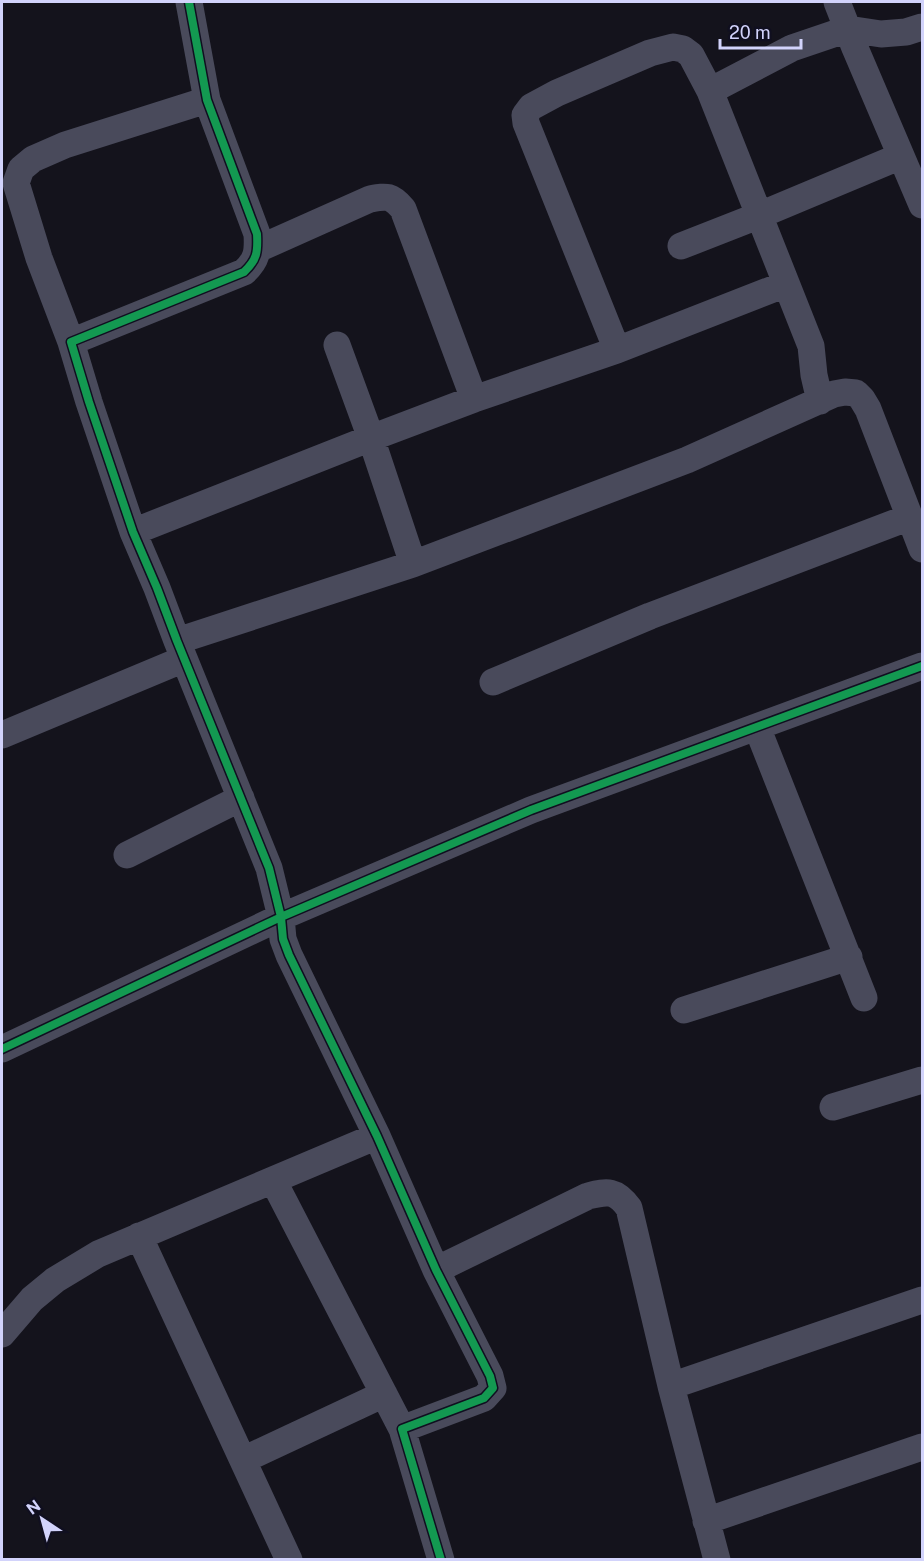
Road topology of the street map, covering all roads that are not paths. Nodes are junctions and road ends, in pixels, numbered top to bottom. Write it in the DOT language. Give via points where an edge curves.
graph roads {
  1 [pos="189,2"];
  2 [pos="837,2"];
  3 [pos="922,27"];
  4 [pos="848,29"];
  5 [pos="710,91"];
  6 [pos="207,100"];
  7 [pos="901,156"];
  8 [pos="922,205"];
  9 [pos="760,215"];
  10 [pos="681,246"];
  11 [pos="258,249"];
  12 [pos="786,284"];
  13 [pos="71,342"];
  14 [pos="337,345"];
  15 [pos="618,350"];
  16 [pos="474,399"];
  17 [pos="820,401"];
  18 [pos="371,438"];
  19 [pos="910,517"];
  20 [pos="133,532"];
  21 [pos="922,549"];
  22 [pos="413,564"];
  23 [pos="180,650"];
  24 [pos="922,666"];
  25 [pos="492,682"];
  26 [pos="757,727"];
  27 [pos="2,735"];
  28 [pos="241,798"];
  29 [pos="127,855"];
  30 [pos="281,917"];
  31 [pos="849,957"];
  32 [pos="864,998"];
  33 [pos="684,1010"];
  34 [pos="2,1049"];
  35 [pos="922,1080"];
  36 [pos="833,1107"];
  37 [pos="377,1136"];
  38 [pos="273,1180"];
  39 [pos="139,1236"];
  40 [pos="436,1270"];
  41 [pos="922,1299"];
  42 [pos="2,1334"];
  43 [pos="671,1386"];
  44 [pos="384,1394"];
  45 [pos="402,1428"];
  46 [pos="922,1447"];
  47 [pos="243,1460"];
  48 [pos="706,1521"];
  49 [pos="289,1560"];
  50 [pos="441,1560"];
  51 [pos="717,1560"];
  1 -- 6 [label="street"];
  2 -- 4 [label="street"];
  3 -- 4 [label="street" via="881,34"];
  4 -- 5 [label="street" via="792,48"];
  4 -- 7 [label="street"];
  5 -- 9 [label="street"];
  5 -- 15 [label="street" via="691,55 672,47 557,93 531,107 525,115"];
  6 -- 11 [label="street" via="257,234"];
  6 -- 13 [label="street" via="65,145 33,159 21,169 16,183"];
  7 -- 8 [label="street"];
  7 -- 9 [label="street"];
  9 -- 10 [label="street"];
  9 -- 12 [label="street"];
  11 -- 13 [label="street" via="253,263 244,272"];
  11 -- 16 [label="street" via="370,199 387,196 395,200 403,209"];
  12 -- 15 [label="street"];
  12 -- 17 [label="street" via="811,346"];
  13 -- 20 [label="street"];
  14 -- 18 [label="street"];
  15 -- 16 [label="street"];
  16 -- 18 [label="street"];
  17 -- 19 [label="street" via="845,392 856,393 862,399"];
  17 -- 22 [label="street" via="687,460"];
  18 -- 20 [label="street"];
  18 -- 22 [label="street"];
  19 -- 21 [label="street"];
  19 -- 25 [label="street" via="650,616"];
  20 -- 23 [label="street"];
  22 -- 23 [label="street"];
  23 -- 27 [label="street"];
  23 -- 28 [label="street"];
  24 -- 26 [label="street"];
  26 -- 30 [label="street" via="531,810"];
  26 -- 31 [label="street"];
  28 -- 29 [label="street"];
  28 -- 30 [label="street" via="269,868"];
  30 -- 34 [label="street"];
  30 -- 37 [label="street" via="289,955"];
  31 -- 32 [label="street"];
  31 -- 33 [label="street"];
  35 -- 36 [label="street"];
  37 -- 38 [label="street"];
  37 -- 40 [label="street"];
  38 -- 39 [label="street"];
  38 -- 44 [label="street"];
  39 -- 42 [label="street" via="98,1254 55,1280 32,1299"];
  39 -- 47 [label="street"];
  40 -- 43 [label="street" via="588,1196 605,1191 620,1197 629,1208"];
  40 -- 45 [label="street" via="493,1388 483,1398"];
  41 -- 43 [label="street"];
  43 -- 48 [label="street"];
  44 -- 45 [label="street"];
  44 -- 47 [label="street"];
  45 -- 50 [label="street"];
  46 -- 48 [label="street"];
  47 -- 49 [label="street"];
  48 -- 51 [label="street"];
}
